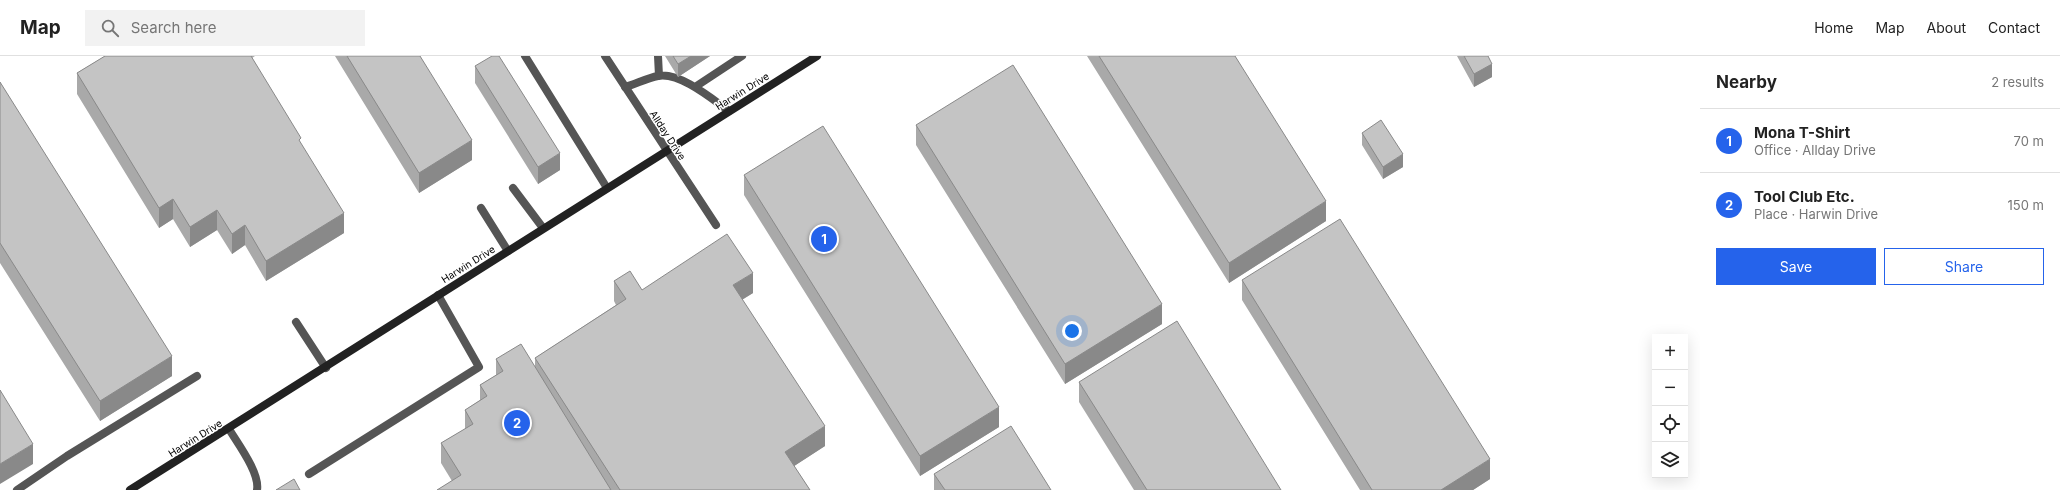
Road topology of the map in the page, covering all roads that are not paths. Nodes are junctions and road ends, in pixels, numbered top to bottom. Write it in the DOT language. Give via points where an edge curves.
graph roads {
  1 [pos="525,56"];
  2 [pos="605,56"];
  3 [pos="658,56"];
  4 [pos="742,56"];
  5 [pos="817,56"];
  6 [pos="659,76"];
  7 [pos="625,87"];
  8 [pos="695,87"];
  9 [pos="730,111"];
  10 [pos="667,150"];
  11 [pos="513,188"];
  12 [pos="607,188"];
  13 [pos="481,208"];
  14 [pos="716,225"];
  15 [pos="543,228"];
  16 [pos="508,251"];
  17 [pos="438,295"];
  18 [pos="296,322"];
  19 [pos="326,368"];
  20 [pos="197,376"];
  21 [pos="229,429"];
  22 [pos="309,474"];
  23 [pos="17,490"];
  24 [pos="130,490"];
  25 [pos="257,490"];
  1 -- 12 [label="street"];
  2 -- 7 [label="street, Allday Drive"];
  3 -- 6 [label="street"];
  4 -- 8 [label="street"];
  5 -- 9 [label="main road, Harwin Drive"];
  6 -- 7 [label="street"];
  6 -- 8 [label="street" via="670,77"];
  7 -- 10 [label="street, Allday Drive"];
  8 -- 9 [label="street"];
  9 -- 10 [label="main road, Harwin Drive"];
  10 -- 12 [label="main road, Harwin Drive"];
  10 -- 14 [label="street, Allday Drive"];
  11 -- 15 [label="street"];
  12 -- 15 [label="main road, Harwin Drive"];
  13 -- 16 [label="street"];
  15 -- 16 [label="main road, Harwin Drive"];
  16 -- 17 [label="main road, Harwin Drive"];
  17 -- 19 [label="main road, Harwin Drive"];
  17 -- 22 [label="street" via="479,367"];
  18 -- 19 [label="street"];
  19 -- 21 [label="main road, Harwin Drive"];
  20 -- 23 [label="street"];
  21 -- 24 [label="main road, Harwin Drive"];
  21 -- 25 [label="street" via="250,464 258,483"];
}
